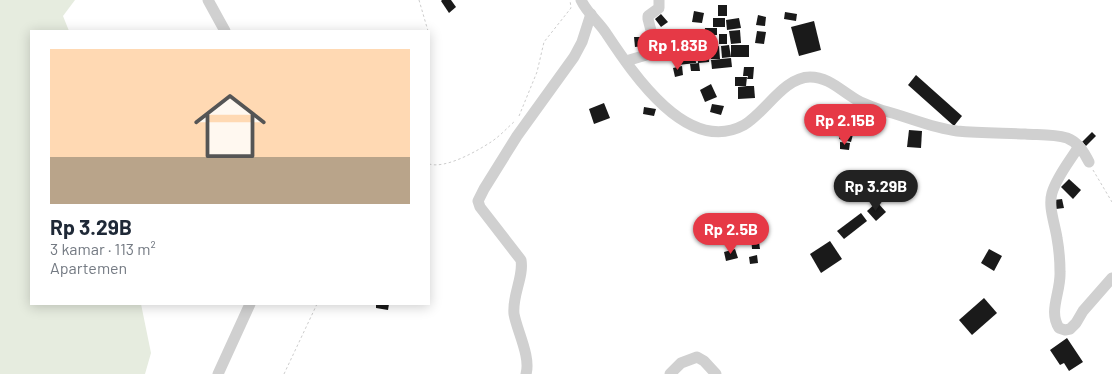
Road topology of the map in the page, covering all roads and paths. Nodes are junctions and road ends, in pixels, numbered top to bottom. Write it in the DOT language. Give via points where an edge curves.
graph roads {
  1 [pos="208,0"];
  2 [pos="419,0"];
  3 [pos="570,0"];
  4 [pos="581,0"];
  5 [pos="659,0"];
  6 [pos="591,14"];
  7 [pos="224,30"];
  8 [pos="428,30"];
  9 [pos="626,61"];
  10 [pos="1079,146"];
  11 [pos="1090,162"];
  12 [pos="430,164"];
  13 [pos="1112,202"];
  14 [pos="1112,278"];
  15 [pos="250,305"];
  16 [pos="317,305"];
  17 [pos="218,374"];
  18 [pos="284,374"];
  19 [pos="526,374"];
  20 [pos="670,374"];
  21 [pos="716,374"];
  1 -- 7 [label="street"];
  2 -- 8 [label="path"];
  3 -- 12 [label="path" via="571,8 544,42 537,72 518,119 492,141 454,161"];
  4 -- 6 [label="street"];
  5 -- 9 [label="street" via="659,8 648,16 656,50"];
  6 -- 9 [label="street"];
  6 -- 19 [label="street" via="574,57 522,129 478,201 522,260 514,311 527,364"];
  9 -- 10 [label="street" via="662,104 692,126 704,129 723,131 745,124 792,83 810,77 828,81 872,106 946,129 1055,136"];
  10 -- 11 [label="street"];
  10 -- 14 [label="street" via="1051,197 1060,275 1054,315 1059,328 1070,329"];
  11 -- 13 [label="path"];
  15 -- 17 [label="street"];
  16 -- 18 [label="path"];
  20 -- 21 [label="street" via="684,361 697,357"];
}
